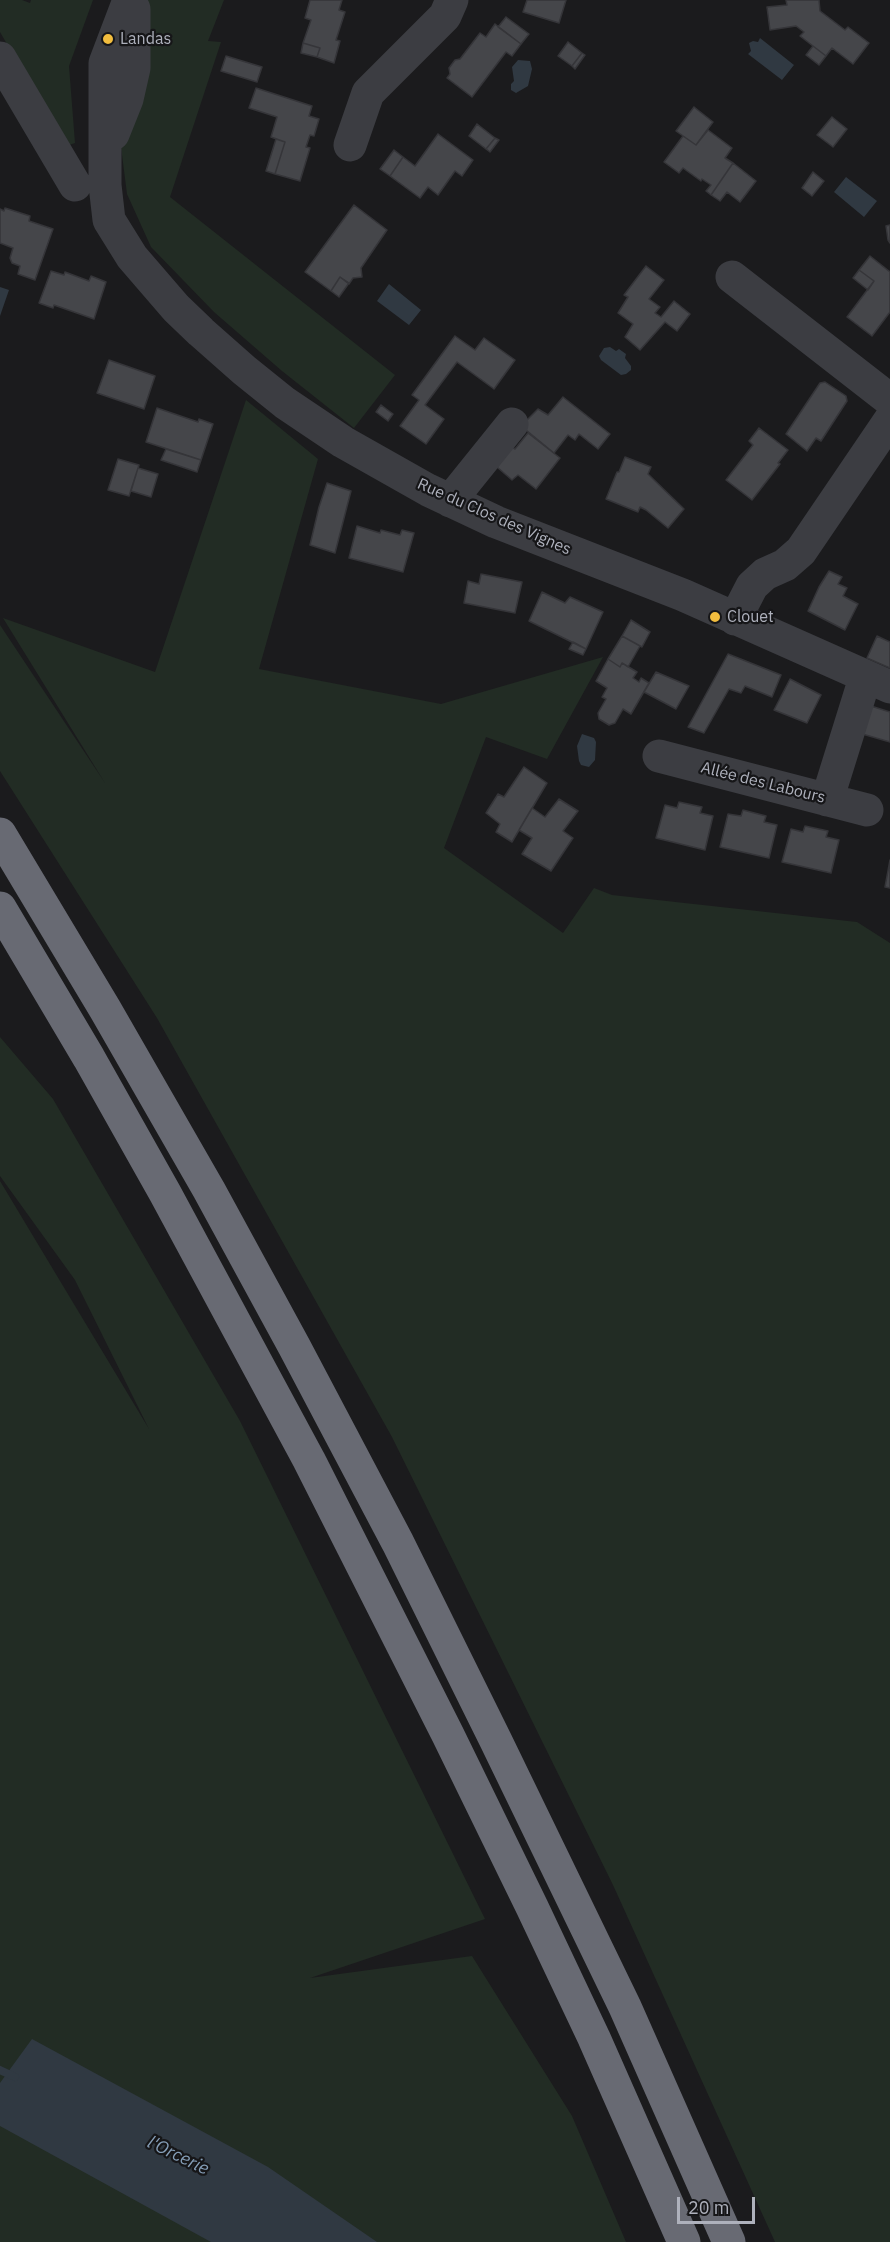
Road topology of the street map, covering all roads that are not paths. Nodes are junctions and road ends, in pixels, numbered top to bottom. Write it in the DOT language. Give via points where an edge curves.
graph roads {
  1 [pos="129,0"];
  2 [pos="134,0"];
  3 [pos="452,0"];
  4 [pos="0,58"];
  5 [pos="350,145"];
  6 [pos="106,149"];
  7 [pos="75,185"];
  8 [pos="732,278"];
  9 [pos="890,400"];
  10 [pos="890,420"];
  11 [pos="513,424"];
  12 [pos="450,501"];
  13 [pos="735,619"];
  14 [pos="879,682"];
  15 [pos="659,756"];
  16 [pos="827,800"];
  17 [pos="867,810"];
  18 [pos="0,834"];
  19 [pos="0,908"];
  20 [pos="684,2242"];
  21 [pos="729,2242"];
  1 -- 6 [label="street, Rue du Clos des Vignes" via="105,63"];
  2 -- 6 [label="street" via="134,68 127,99"];
  3 -- 5 [label="street" via="445,16 368,93"];
  4 -- 7 [label="street"];
  6 -- 12 [label="street, Rue du Clos des Vignes" via="109,220 122,244 176,308 285,403 392,471"];
  8 -- 9 [label="street"];
  10 -- 13 [label="street" via="801,551 752,586"];
  11 -- 12 [label="street"];
  12 -- 13 [label="street, Rue du Clos des Vignes"];
  13 -- 14 [label="street, Rue du Clos des Vignes"];
  14 -- 16 [label="street" via="861,691"];
  15 -- 16 [label="street, Allée des Labours"];
  16 -- 17 [label="street, Allée des Labours"];
  18 -- 21 [label="highway" via="209,1190 392,1533 625,2007"];
  19 -- 20 [label="highway" via="136,1141 309,1460 527,1896"];
}
